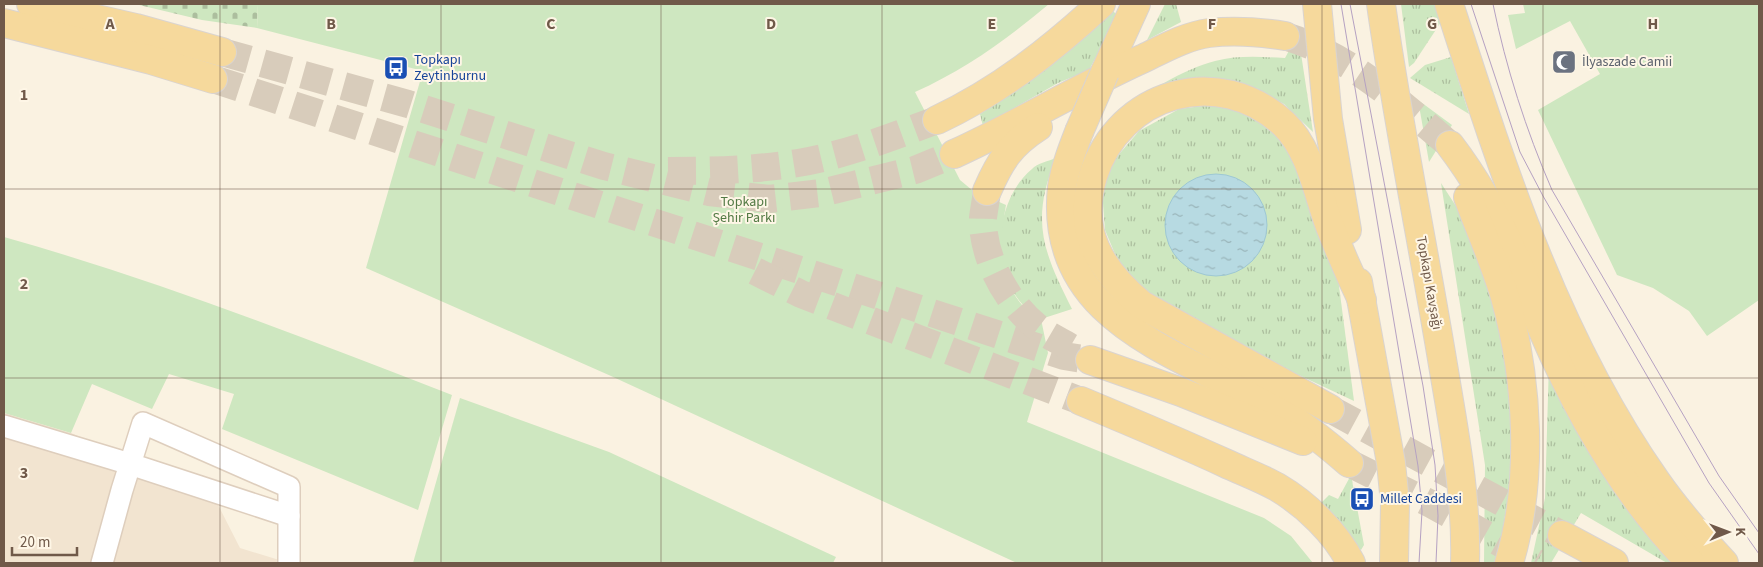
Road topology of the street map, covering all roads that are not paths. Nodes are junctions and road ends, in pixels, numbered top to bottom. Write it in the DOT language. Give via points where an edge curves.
graph roads {
  1 [pos="31,4"];
  2 [pos="1101,4"];
  3 [pos="1136,4"];
  4 [pos="1317,4"];
  5 [pos="1381,4"];
  6 [pos="1449,4"];
  7 [pos="4,24"];
  8 [pos="1285,36"];
  9 [pos="222,52"];
  10 [pos="1113,70"];
  11 [pos="213,79"];
  12 [pos="937,120"];
  13 [pos="954,154"];
  14 [pos="987,191"];
  15 [pos="1362,300"];
  16 [pos="1090,360"];
  17 [pos="1080,401"];
  18 [pos="1330,409"];
  19 [pos="4,426"];
  20 [pos="130,464"];
  21 [pos="289,516"];
  22 [pos="1562,535"];
  23 [pos="102,563"];
  24 [pos="289,563"];
  25 [pos="1351,563"];
  26 [pos="1394,563"];
  27 [pos="1464,563"];
  28 [pos="1509,563"];
  29 [pos="1614,563"];
  30 [pos="1691,563"];
  31 [pos="1724,563"];
  1 -- 9 [label="main road"];
  2 -- 12 [label="main road" via="1041,58"];
  3 -- 10 [label="main road"];
  4 -- 15 [label="main road" via="1335,168"];
  5 -- 27 [label="main road, Topkapı Kavşağı" via="1464,499"];
  6 -- 31 [label="main road" via="1495,143 1548,283 1578,348 1656,482"];
  7 -- 11 [label="main road" via="152,60"];
  8 -- 10 [label="main road" via="1236,31 1207,33"];
  10 -- 13 [label="main road"];
  10 -- 14 [label="main road" via="1081,105 1043,124 1010,149"];
  10 -- 16 [label="main road, bridge" via="1079,132 1062,186 1066,244 1084,286 1109,314 1160,348 1276,408 1319,436 1349,463 1242,416"];
  15 -- 18 [label="main road" via="1342,258 1309,166 1285,125 1269,113 1235,96 1216,91 1191,92 1152,103 1120,127 1098,158 1088,208 1090,232 1099,256 1124,290 1142,305"];
  15 -- 26 [label="main road" via="1391,463 1395,503"];
  17 -- 25 [label="main road" via="1277,487 1316,518"];
  19 -- 20 [label="street"];
  20 -- 21 [label="street"];
  20 -- 21 [label="street" via="143,423 289,487"];
  20 -- 23 [label="street"];
  21 -- 24 [label="street"];
  22 -- 29 [label="main road"];
  28 -- 30 [label="main road" via="1522,489 1525,448 1520,371 1504,297 1450,145 1472,173 1505,234 1542,329 1583,414 1637,499"];
}
